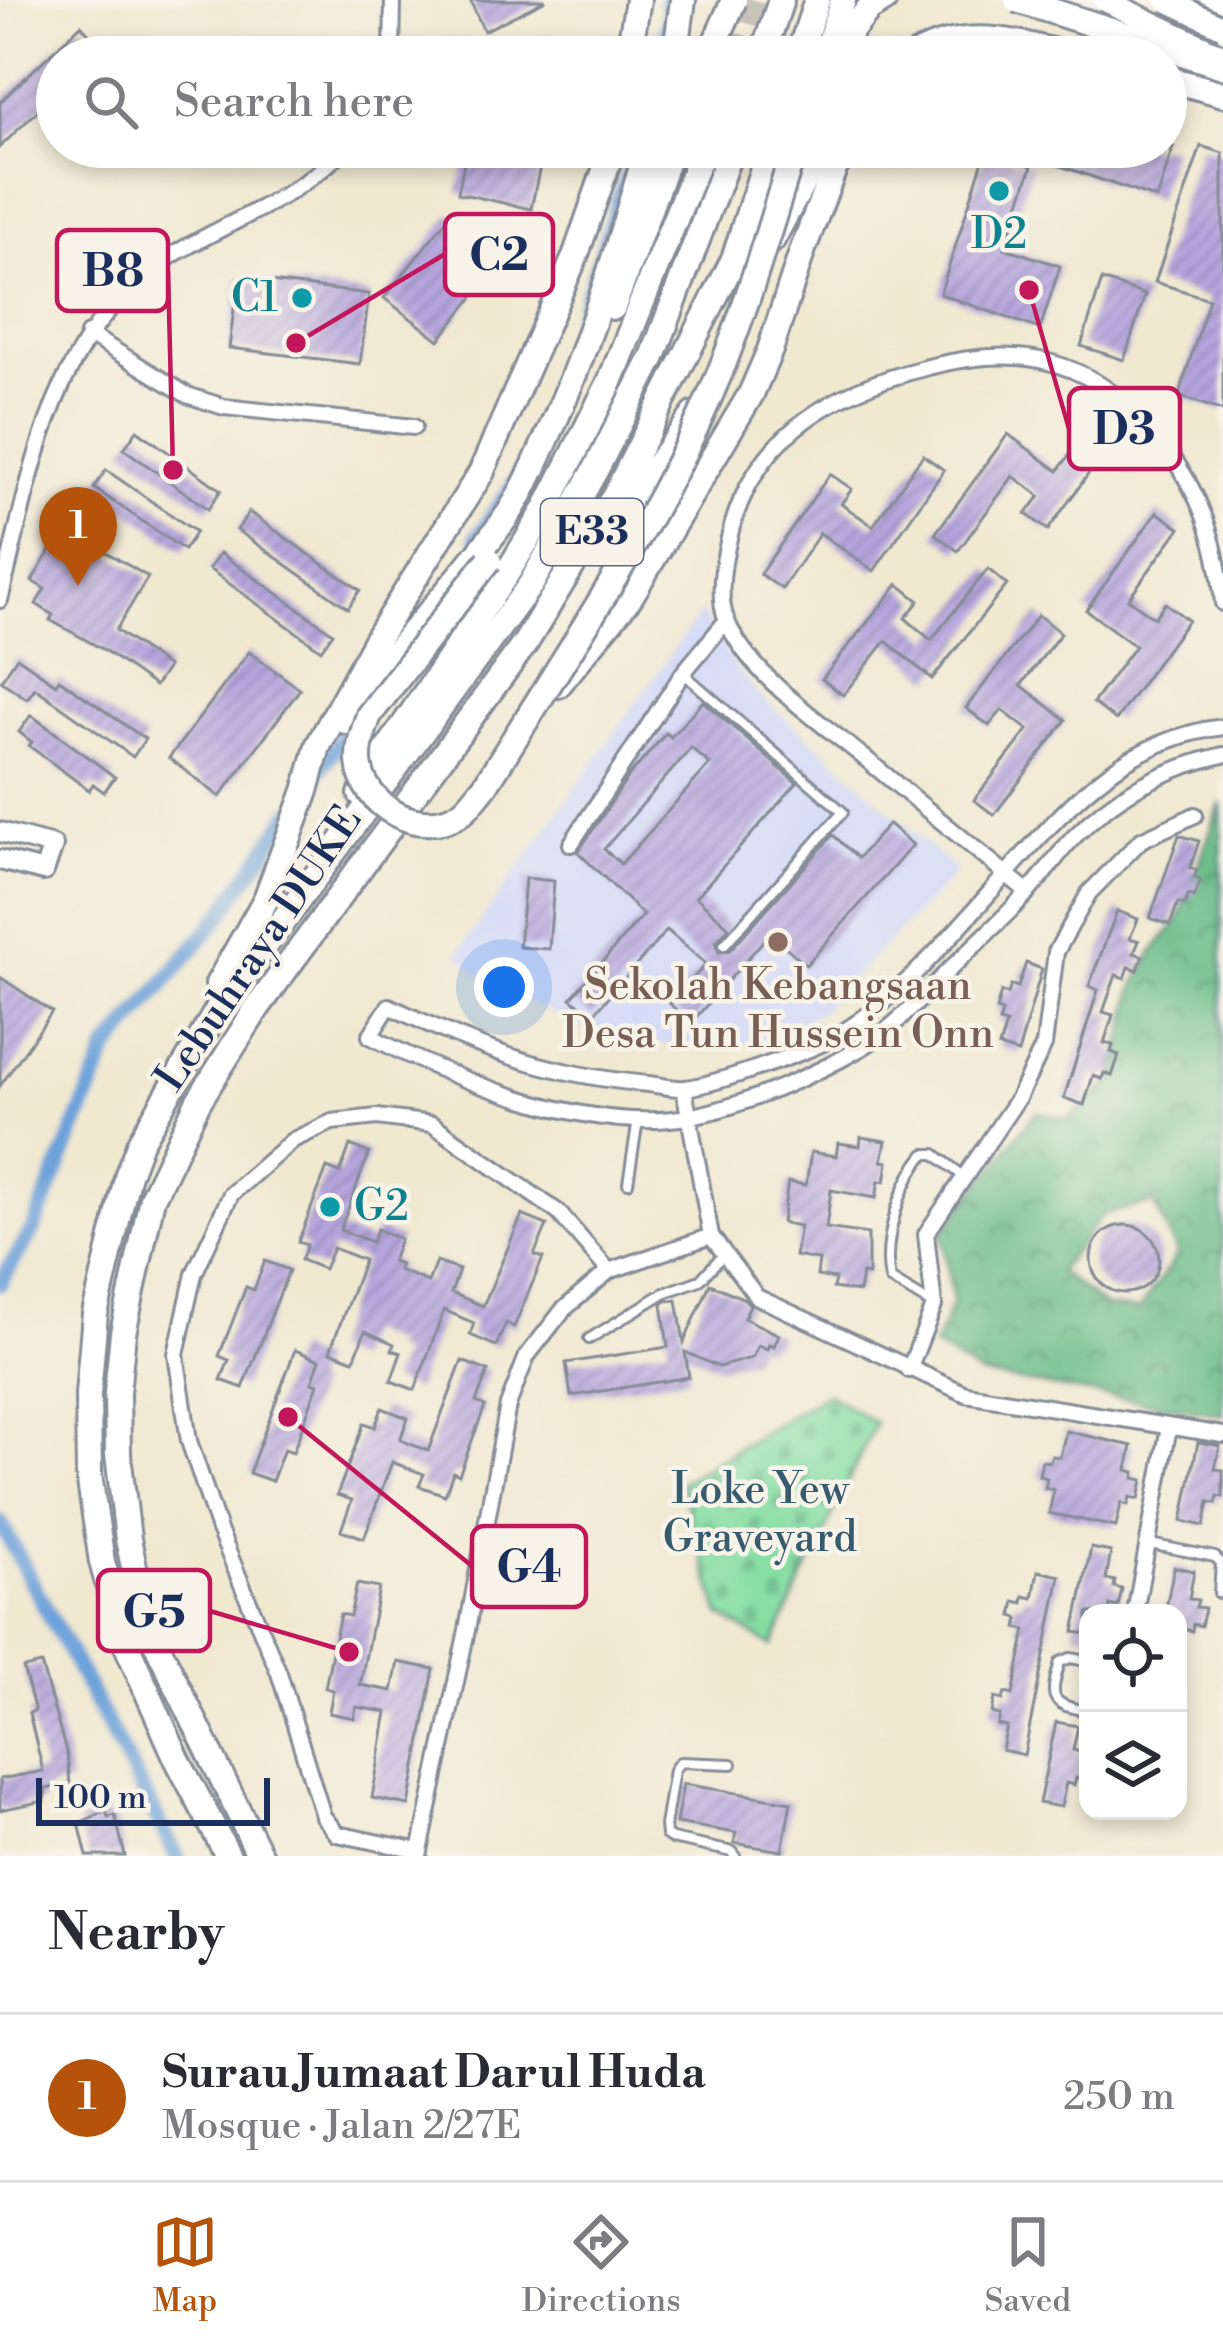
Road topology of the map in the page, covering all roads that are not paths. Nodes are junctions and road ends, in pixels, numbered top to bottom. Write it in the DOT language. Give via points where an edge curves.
graph roads {
  1 [pos="393,0"];
  2 [pos="638,0"];
  3 [pos="683,0"];
  4 [pos="723,0"];
  5 [pos="734,0"];
  6 [pos="781,0"];
  7 [pos="817,0"];
  8 [pos="843,0"];
  9 [pos="884,0"];
  10 [pos="1017,0"];
  11 [pos="1044,0"];
  12 [pos="1104,0"];
  13 [pos="1167,0"];
  14 [pos="1205,0"];
  15 [pos="1223,10"];
  16 [pos="1223,27"];
  17 [pos="392,36"];
  18 [pos="632,36"];
  19 [pos="678,36"];
  20 [pos="718,36"];
  21 [pos="722,36"];
  22 [pos="769,36"];
  23 [pos="805,36"];
  24 [pos="832,36"];
  25 [pos="845,36"];
  26 [pos="1127,36"];
  27 [pos="1131,36"];
  28 [pos="1153,36"];
  29 [pos="1180,36"];
  30 [pos="1187,39"];
  31 [pos="1187,54"];
  32 [pos="1223,56"];
  33 [pos="1223,65"];
  34 [pos="1187,84"];
  35 [pos="1223,94"];
  36 [pos="323,168"];
  37 [pos="606,168"];
  38 [pos="643,168"];
  39 [pos="645,168"];
  40 [pos="665,168"];
  41 [pos="687,168"];
  42 [pos="696,168"];
  43 [pos="724,168"];
  44 [pos="763,168"];
  45 [pos="790,168"];
  46 [pos="791,168"];
  47 [pos="811,168"];
  48 [pos="835,168"];
  49 [pos="673,228"];
  50 [pos="769,246"];
  51 [pos="605,325"];
  52 [pos="88,334"];
  53 [pos="414,428"];
  54 [pos="8,531"];
  55 [pos="1220,552"];
  56 [pos="0,600"];
  57 [pos="1223,603"];
  58 [pos="727,620"];
  59 [pos="526,642"];
  60 [pos="683,674"];
  61 [pos="1223,727"];
  62 [pos="512,742"];
  63 [pos="1223,755"];
  64 [pos="306,791"];
  65 [pos="1195,815"];
  66 [pos="0,832"];
  67 [pos="572,844"];
  68 [pos="0,860"];
  69 [pos="324,866"];
  70 [pos="1006,874"];
  71 [pos="1028,892"];
  72 [pos="724,945"];
  73 [pos="684,1088"];
  74 [pos="688,1117"];
  75 [pos="638,1119"];
  76 [pos="140,1142"];
  77 [pos="963,1176"];
  78 [pos="628,1183"];
  79 [pos="711,1235"];
  80 [pos="723,1255"];
  81 [pos="609,1271"];
  82 [pos="934,1306"];
  83 [pos="589,1339"];
  84 [pos="909,1370"];
  85 [pos="1169,1427"];
  86 [pos="1223,1435"];
  87 [pos="1150,1544"];
  88 [pos="1219,1593"];
  89 [pos="1137,1604"];
  90 [pos="1079,1660"];
  91 [pos="1079,1710"];
  92 [pos="733,1764"];
  93 [pos="420,1853"];
  94 [pos="228,1856"];
  95 [pos="260,1856"];
  96 [pos="735,1856"];
  1 -- 17 [label="street"];
  2 -- 18 [label="highway"];
  3 -- 19 [label="highway"];
  4 -- 21 [label="highway"];
  5 -- 20 [label="highway, bridge"];
  6 -- 22 [label="highway"];
  7 -- 23 [label="highway"];
  8 -- 24 [label="highway"];
  9 -- 25 [label="highway"];
  10 -- 27 [label="highway, bridge"];
  11 -- 26 [label="highway"];
  12 -- 29 [label="main road, bridge"];
  13 -- 16 [label="main road, bridge"];
  13 -- 28 [label="highway"];
  14 -- 15 [label="highway"];
  30 -- 32 [label="main road, bridge"];
  31 -- 33 [label="highway, bridge"];
  34 -- 35 [label="highway"];
  36 -- 52 [label="street" via="173,255"];
  37 -- 64 [label="highway" via="481,472 344,697"];
  38 -- 64 [label="highway" via="563,404 530,475 351,713"];
  39 -- 51 [label="highway"];
  40 -- 51 [label="highway"];
  41 -- 49 [label="highway"];
  42 -- 49 [label="highway"];
  43 -- 69 [label="highway, Lebuhraya DUKE / E33" via="653,357 531,584"];
  44 -- 59 [label="highway, Lebuhraya DUKE / E33" via="734,259 618,490"];
  45 -- 62 [label="highway, bridge" via="736,331 683,454"];
  46 -- 50 [label="highway"];
  47 -- 50 [label="highway"];
  48 -- 62 [label="highway, bridge" via="751,394 630,597"];
  49 -- 69 [label="highway" via="610,382 546,509 377,765"];
  50 -- 59 [label="highway" via="699,409"];
  51 -- 62 [label="highway, bridge" via="533,493 370,715 359,765 386,809 437,823 462,813"];
  52 -- 53 [label="street" via="187,395 224,407"];
  52 -- 54 [label="street" via="59,386"];
  54 -- 56 [label="street"];
  55 -- 57 [label="street"];
  55 -- 58 [label="street" via="1191,485 1125,400 1049,361 948,362 879,382 785,433 753,474 734,520 722,581"];
  58 -- 60 [label="street"];
  58 -- 70 [label="street" via="766,677"];
  59 -- 95 [label="highway, Lebuhraya DUKE / E33" via="257,1008 198,1102 152,1198 126,1314 118,1454 146,1622"];
  60 -- 67 [label="street"];
  60 -- 72 [label="lane" via="843,812"];
  61 -- 70 [label="street" via="1141,750 1094,782"];
  63 -- 71 [label="street" via="1179,765 1128,792 1076,835"];
  64 -- 76 [label="highway" via="266,899 174,1056"];
  65 -- 77 [label="street" via="1141,840 1089,893 1056,952 1044,1045 1018,1099"];
  66 -- 68 [label="street" via="53,846 44,871"];
  69 -- 76 [label="highway, Lebuhraya DUKE / E33" via="218,1009"];
  70 -- 71 [label="street"];
  70 -- 73 [label="street" via="892,994 832,1038"];
  71 -- 74 [label="street" via="862,1048 742,1103"];
  73 -- 74 [label="street"];
  73 -- 75 [label="street" via="548,1070 389,1006 370,1036 529,1101"];
  74 -- 75 [label="street"];
  74 -- 79 [label="street"];
  75 -- 78 [label="lane"];
  76 -- 94 [label="highway, Lebuhraya DUKE / E33" via="95,1314 89,1475 123,1637"];
  77 -- 82 [label="street" via="926,1234"];
  77 -- 82 [label="lane" via="925,1154 898,1209 890,1279"];
  79 -- 80 [label="street"];
  79 -- 81 [label="street"];
  80 -- 83 [label="lane" via="700,1280"];
  80 -- 84 [label="street" via="757,1297"];
  81 -- 93 [label="street" via="563,1310 527,1356 508,1405"];
  81 -- 93 [label="street" via="558,1213 439,1127 377,1118 332,1122 293,1140 246,1180 231,1194 194,1274 176,1354 189,1441 279,1673 323,1816 337,1834"];
  82 -- 84 [label="street"];
  84 -- 85 [label="street" via="966,1394"];
  85 -- 86 [label="street"];
  85 -- 87 [label="street"];
  87 -- 88 [label="lane" via="1215,1557"];
  87 -- 89 [label="street"];
  90 -- 91 [label="lane" via="1060,1661 1052,1690 1064,1707"];
  92 -- 96 [label="lane" via="680,1762 664,1826 672,1839"];
}
